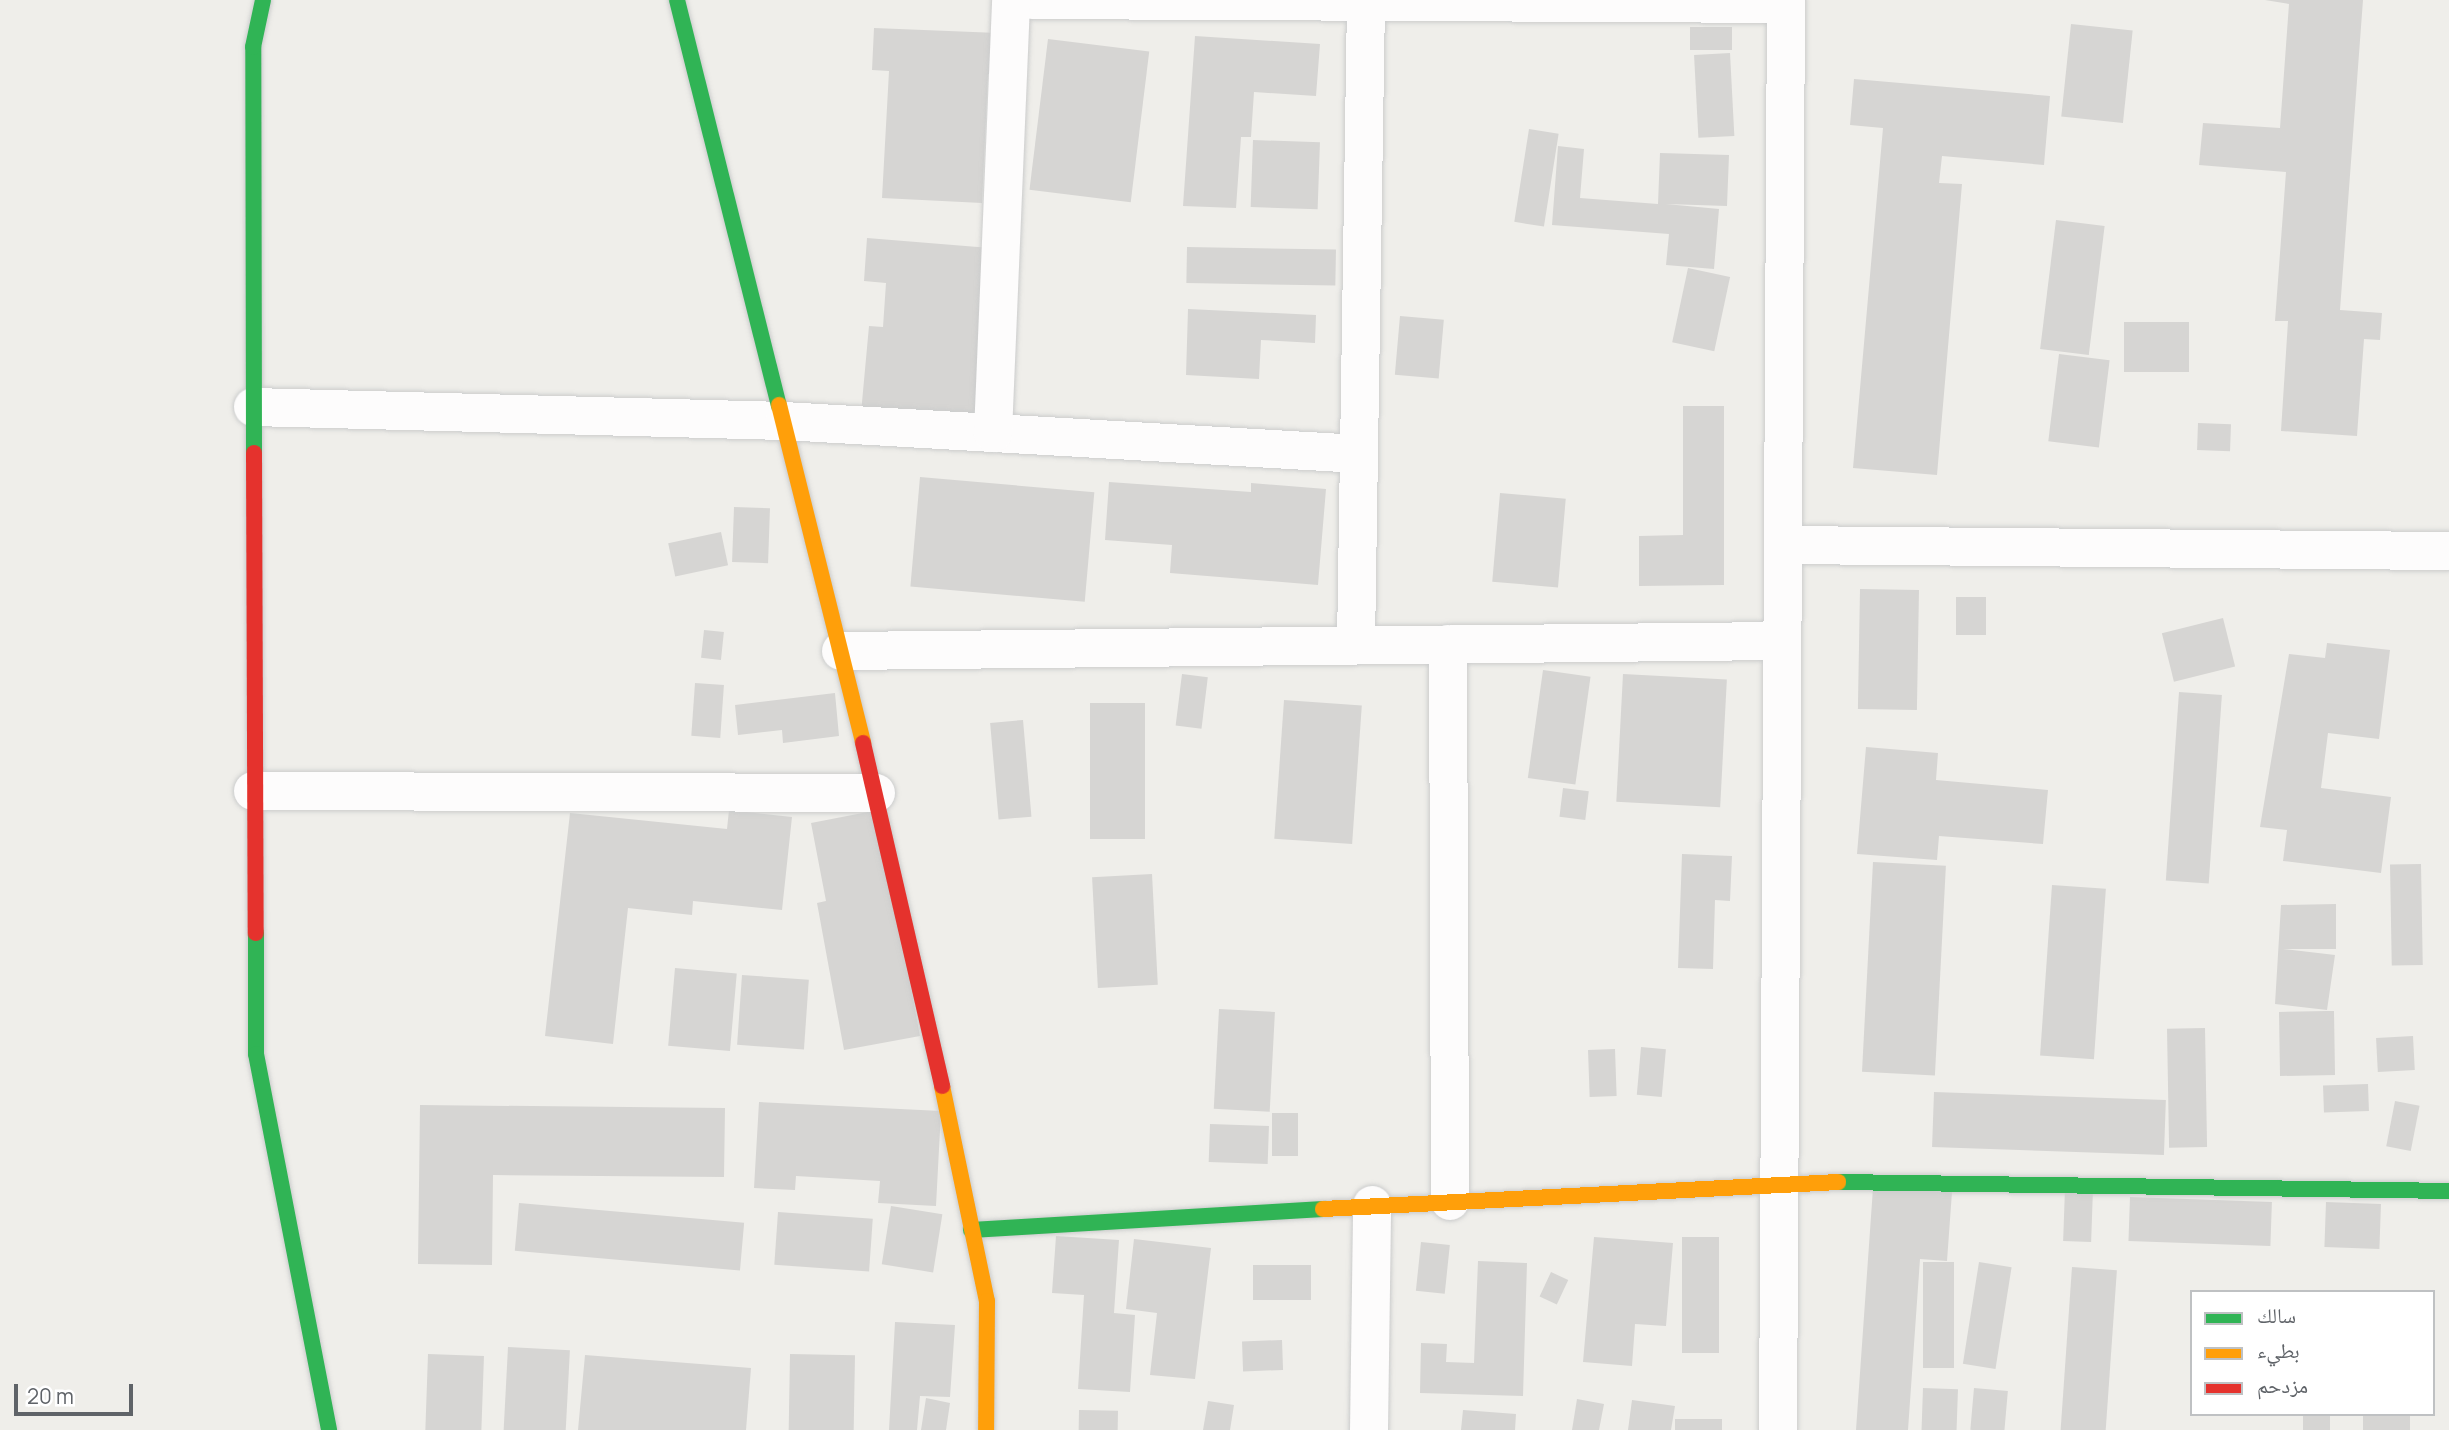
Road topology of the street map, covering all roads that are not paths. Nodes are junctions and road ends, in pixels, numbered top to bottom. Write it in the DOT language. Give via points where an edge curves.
graph roads {
  1 [pos="263,0"];
  2 [pos="677,0"];
  3 [pos="1011,0"];
  4 [pos="1032,0"];
  5 [pos="1053,0"];
  6 [pos="1366,2"];
  7 [pos="1786,2"];
  8 [pos="253,407"];
  9 [pos="784,421"];
  10 [pos="993,433"];
  11 [pos="1359,454"];
  12 [pos="1783,545"];
  13 [pos="2449,551"];
  14 [pos="1782,641"];
  15 [pos="1448,644"];
  16 [pos="1356,645"];
  17 [pos="841,651"];
  18 [pos="253,792"];
  19 [pos="876,793"];
  20 [pos="1779,1181"];
  21 [pos="2449,1191"];
  22 [pos="1450,1201"];
  23 [pos="1372,1205"];
  24 [pos="971,1230"];
  25 [pos="330,1430"];
  26 [pos="986,1430"];
  27 [pos="1369,1430"];
  28 [pos="1778,1430"];
  1 -- 8 [label="street" via="253,47"];
  2 -- 9 [label="street"];
  3 -- 10 [label="street"];
  4 -- 5 [label="street"];
  5 -- 6 [label="street"];
  6 -- 7 [label="street"];
  6 -- 11 [label="street"];
  7 -- 12 [label="street"];
  8 -- 9 [label="street"];
  8 -- 18 [label="street"];
  9 -- 10 [label="street"];
  9 -- 17 [label="street"];
  10 -- 11 [label="street"];
  11 -- 16 [label="street"];
  12 -- 13 [label="street"];
  12 -- 14 [label="street"];
  14 -- 15 [label="street"];
  14 -- 20 [label="street"];
  15 -- 16 [label="street"];
  15 -- 22 [label="street"];
  16 -- 17 [label="street"];
  17 -- 19 [label="street"];
  18 -- 19 [label="street"];
  18 -- 25 [label="street" via="256,1054"];
  19 -- 24 [label="street"];
  20 -- 21 [label="street"];
  20 -- 22 [label="street"];
  20 -- 28 [label="street"];
  22 -- 23 [label="street"];
  23 -- 24 [label="street"];
  23 -- 27 [label="street"];
  24 -- 26 [label="street" via="987,1301"];
}
